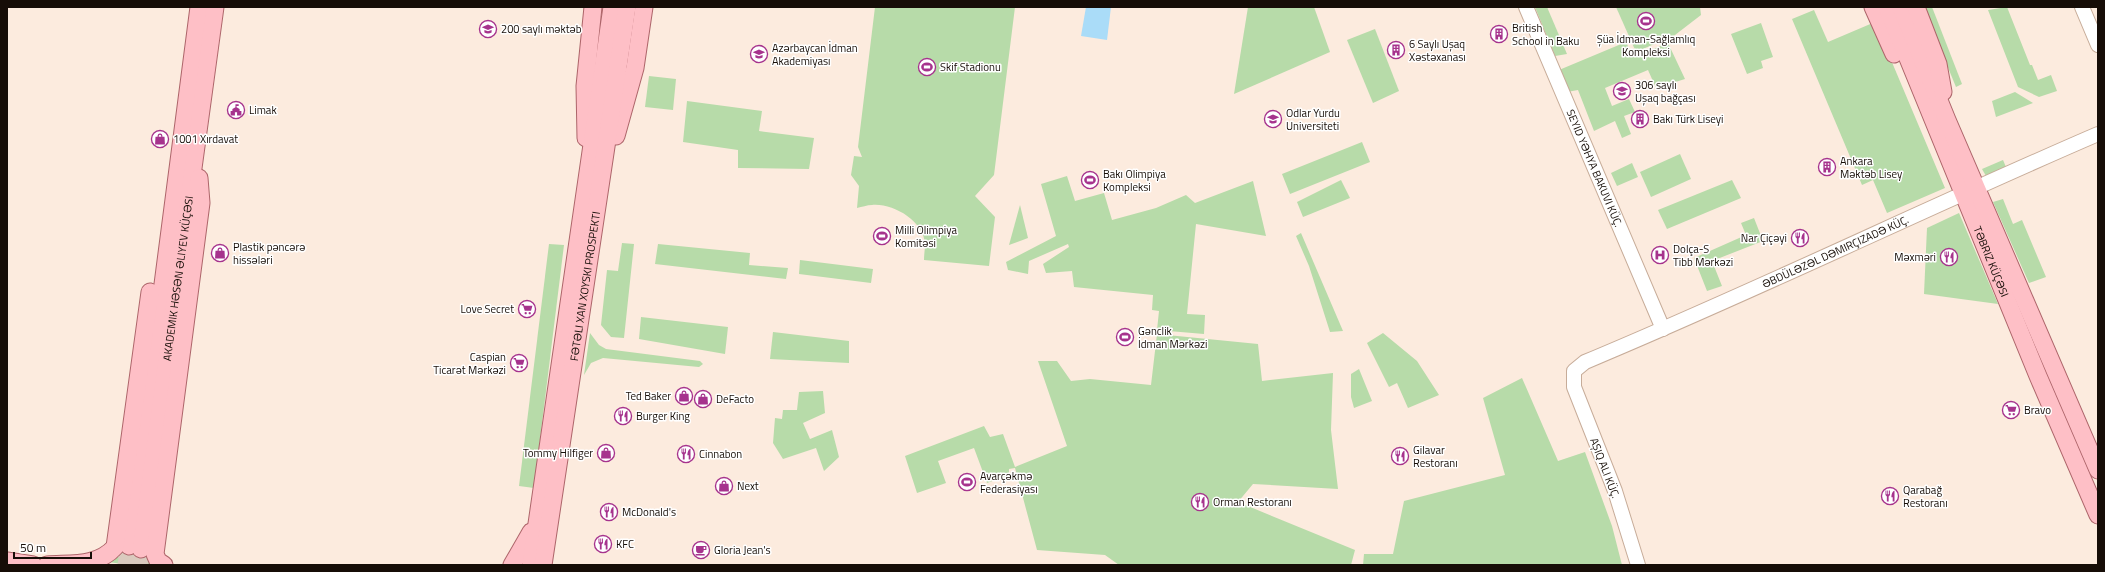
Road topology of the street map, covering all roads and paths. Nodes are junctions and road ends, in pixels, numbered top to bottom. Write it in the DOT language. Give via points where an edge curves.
graph roads {
  1 [pos="199,7"];
  2 [pos="215,7"];
  3 [pos="594,7"];
  4 [pos="612,7"];
  5 [pos="627,7"];
  6 [pos="644,7"];
  7 [pos="1526,7"];
  8 [pos="1873,7"];
  9 [pos="1887,7"];
  10 [pos="1901,7"];
  11 [pos="1916,7"];
  12 [pos="2082,7"];
  13 [pos="2098,45"];
  14 [pos="1941,123"];
  15 [pos="2098,134"];
  16 [pos="595,177"];
  17 [pos="1970,190"];
  18 [pos="1663,329"];
  19 [pos="2098,470"];
  20 [pos="2098,514"];
  21 [pos="538,515"];
  22 [pos="141,552"];
  23 [pos="7,561"];
  24 [pos="34,565"];
  25 [pos="47,565"];
  26 [pos="512,565"];
  27 [pos="531,565"];
  28 [pos="543,565"];
  29 [pos="1638,565"];
  1 -- 22 [label="main road" via="183,129 161,212"];
  2 -- 22 [label="main road" via="197,142 201,203"];
  3 -- 16 [label="main road" via="585,86"];
  4 -- 16 [label="main road, FƏTƏLI XAN XOYSKI PROSPEKTI"];
  5 -- 16 [label="main road, FƏTƏLI XAN XOYSKI PROSPEKTI"];
  6 -- 16 [label="main road" via="629,94"];
  7 -- 18 [label="street, SEYID YƏHYA BAKUVI KÜÇ."];
  8 -- 14 [label="main road" via="1913,97"];
  9 -- 14 [label="main road, TƏBRIZ KÜÇƏSI"];
  10 -- 14 [label="main road, TƏBRIZ KÜÇƏSI"];
  11 -- 14 [label="main road" via="1938,64"];
  12 -- 13 [label="street"];
  14 -- 17 [label="main road, TƏBRIZ KÜÇƏSI"];
  15 -- 17 [label="street, ƏBDÜLƏZƏL DƏMIRÇIZADƏ KÜÇ."];
  16 -- 21 [label="main road, FƏTƏLI XAN XOYSKI PROSPEKTI"];
  16 -- 28 [label="main road, FƏTƏLI XAN XOYSKI PROSPEKTI"];
  17 -- 18 [label="street, ƏBDÜLƏZƏL DƏMIRÇIZADƏ KÜÇ."];
  17 -- 19 [label="main road, TƏBRIZ KÜÇƏSI"];
  17 -- 20 [label="main road, TƏBRIZ KÜÇƏSI" via="2038,376"];
  18 -- 29 [label="street, ƏBDÜLƏZƏL DƏMIRÇIZADƏ KÜÇ." via="1585,362 1574,371 1574,387 1615,491"];
  21 -- 26 [label="main road" via="525,545"];
  21 -- 27 [label="main road, FƏTƏLI XAN XOYSKI PROSPEKTI"];
  22 -- 25 [label="main road" via="104,557 93,562"];
  23 -- 24 [label="main road"];
}
